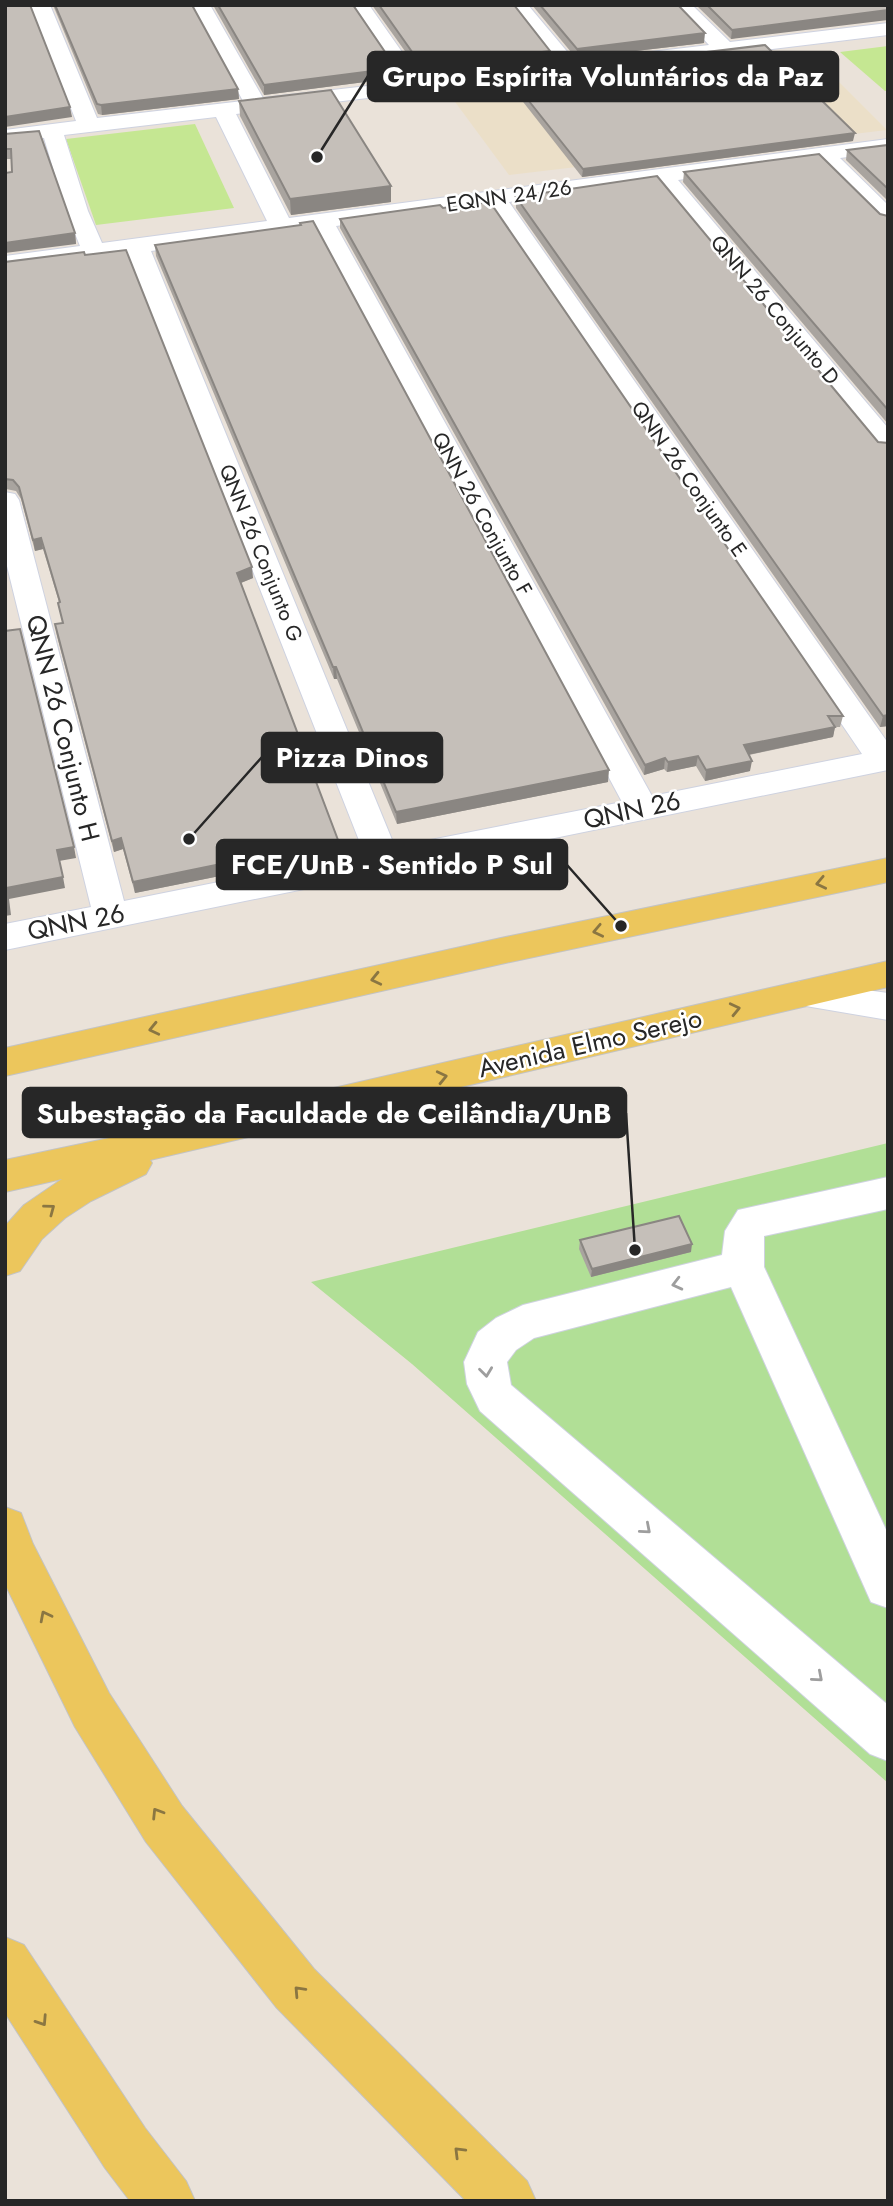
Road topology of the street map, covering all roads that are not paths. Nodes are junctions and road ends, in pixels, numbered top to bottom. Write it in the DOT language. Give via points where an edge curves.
graph roads {
  1 [pos="40,5"];
  2 [pos="200,5"];
  3 [pos="359,5"];
  4 [pos="518,5"];
  5 [pos="681,5"];
  6 [pos="850,14"];
  7 [pos="879,30"];
  8 [pos="723,47"];
  9 [pos="570,68"];
  10 [pos="415,86"];
  11 [pos="256,105"];
  12 [pos="223,110"];
  13 [pos="89,126"];
  14 [pos="52,130"];
  15 [pos="5,136"];
  16 [pos="888,145"];
  17 [pos="824,154"];
  18 [pos="662,175"];
  19 [pos="495,198"];
  20 [pos="888,218"];
  21 [pos="322,221"];
  22 [pos="282,227"];
  23 [pos="137,246"];
  24 [pos="94,251"];
  25 [pos="5,263"];
  26 [pos="888,445"];
  27 [pos="5,500"];
  28 [pos="885,759"];
  29 [pos="642,808"];
  30 [pos="384,861"];
  31 [pos="888,870"];
  32 [pos="110,915"];
  33 [pos="5,937"];
  34 [pos="888,974"];
  35 [pos="801,994"];
  36 [pos="888,1007"];
  37 [pos="5,1062"];
  38 [pos="185,1138"];
  39 [pos="5,1175"];
  40 [pos="888,1193"];
  41 [pos="5,1259"];
  42 [pos="743,1267"];
  43 [pos="5,1528"];
  44 [pos="888,1586"];
  45 [pos="888,1737"];
  46 [pos="5,1964"];
  47 [pos="166,2201"];
  48 [pos="507,2201"];
  1 -- 13 [label="street"];
  2 -- 11 [label="street"];
  3 -- 10 [label="street"];
  4 -- 9 [label="street"];
  5 -- 8 [label="street"];
  6 -- 7 [label="street"];
  7 -- 8 [label="street"];
  8 -- 9 [label="street"];
  9 -- 10 [label="street"];
  10 -- 11 [label="street"];
  11 -- 12 [label="street"];
  12 -- 13 [label="street"];
  12 -- 22 [label="street"];
  13 -- 14 [label="street"];
  14 -- 15 [label="street"];
  14 -- 24 [label="street"];
  16 -- 17 [label="street, EQNN 24/26"];
  17 -- 18 [label="street, EQNN 24/26"];
  17 -- 20 [label="street"];
  18 -- 19 [label="street, EQNN 24/26"];
  18 -- 26 [label="street, QNN 26 Conjunto D"];
  19 -- 21 [label="street, EQNN 24/26"];
  19 -- 28 [label="street, QNN 26 Conjunto E"];
  21 -- 22 [label="street, EQNN 24/26"];
  21 -- 29 [label="street, QNN 26 Conjunto F"];
  22 -- 23 [label="street, EQNN 24/26"];
  23 -- 24 [label="street, EQNN 24/26"];
  23 -- 30 [label="street, QNN 26 Conjunto G"];
  24 -- 25 [label="street, EQNN 24/26"];
  27 -- 32 [label="street, QNN 26 Conjunto H"];
  28 -- 29 [label="street, QNN 26"];
  29 -- 30 [label="street, QNN 26"];
  30 -- 32 [label="street, QNN 26"];
  31 -- 37 [label="main road, one-way"];
  32 -- 33 [label="street, QNN 26"];
  34 -- 35 [label="main road, Avenida Elmo Serejo"];
  35 -- 36 [label="street"];
  38 -- 35 [label="main road, Avenida Elmo Serejo, one-way"];
  38 -- 39 [label="main road, Avenida Elmo Serejo"];
  41 -- 38 [label="main road, one-way" via="28,1227 52,1206"];
  40 -- 42 [label="street" via="752,1222 742,1239"];
  42 -- 44 [label="street"];
  42 -- 45 [label="street, one-way" via="523,1323 490,1347 484,1364 487,1382 495,1398"];
  48 -- 43 [label="main road, one-way" via="295,1988 164,1824 92,1710"];
  46 -- 47 [label="main road, one-way" via="125,2148"];
}
